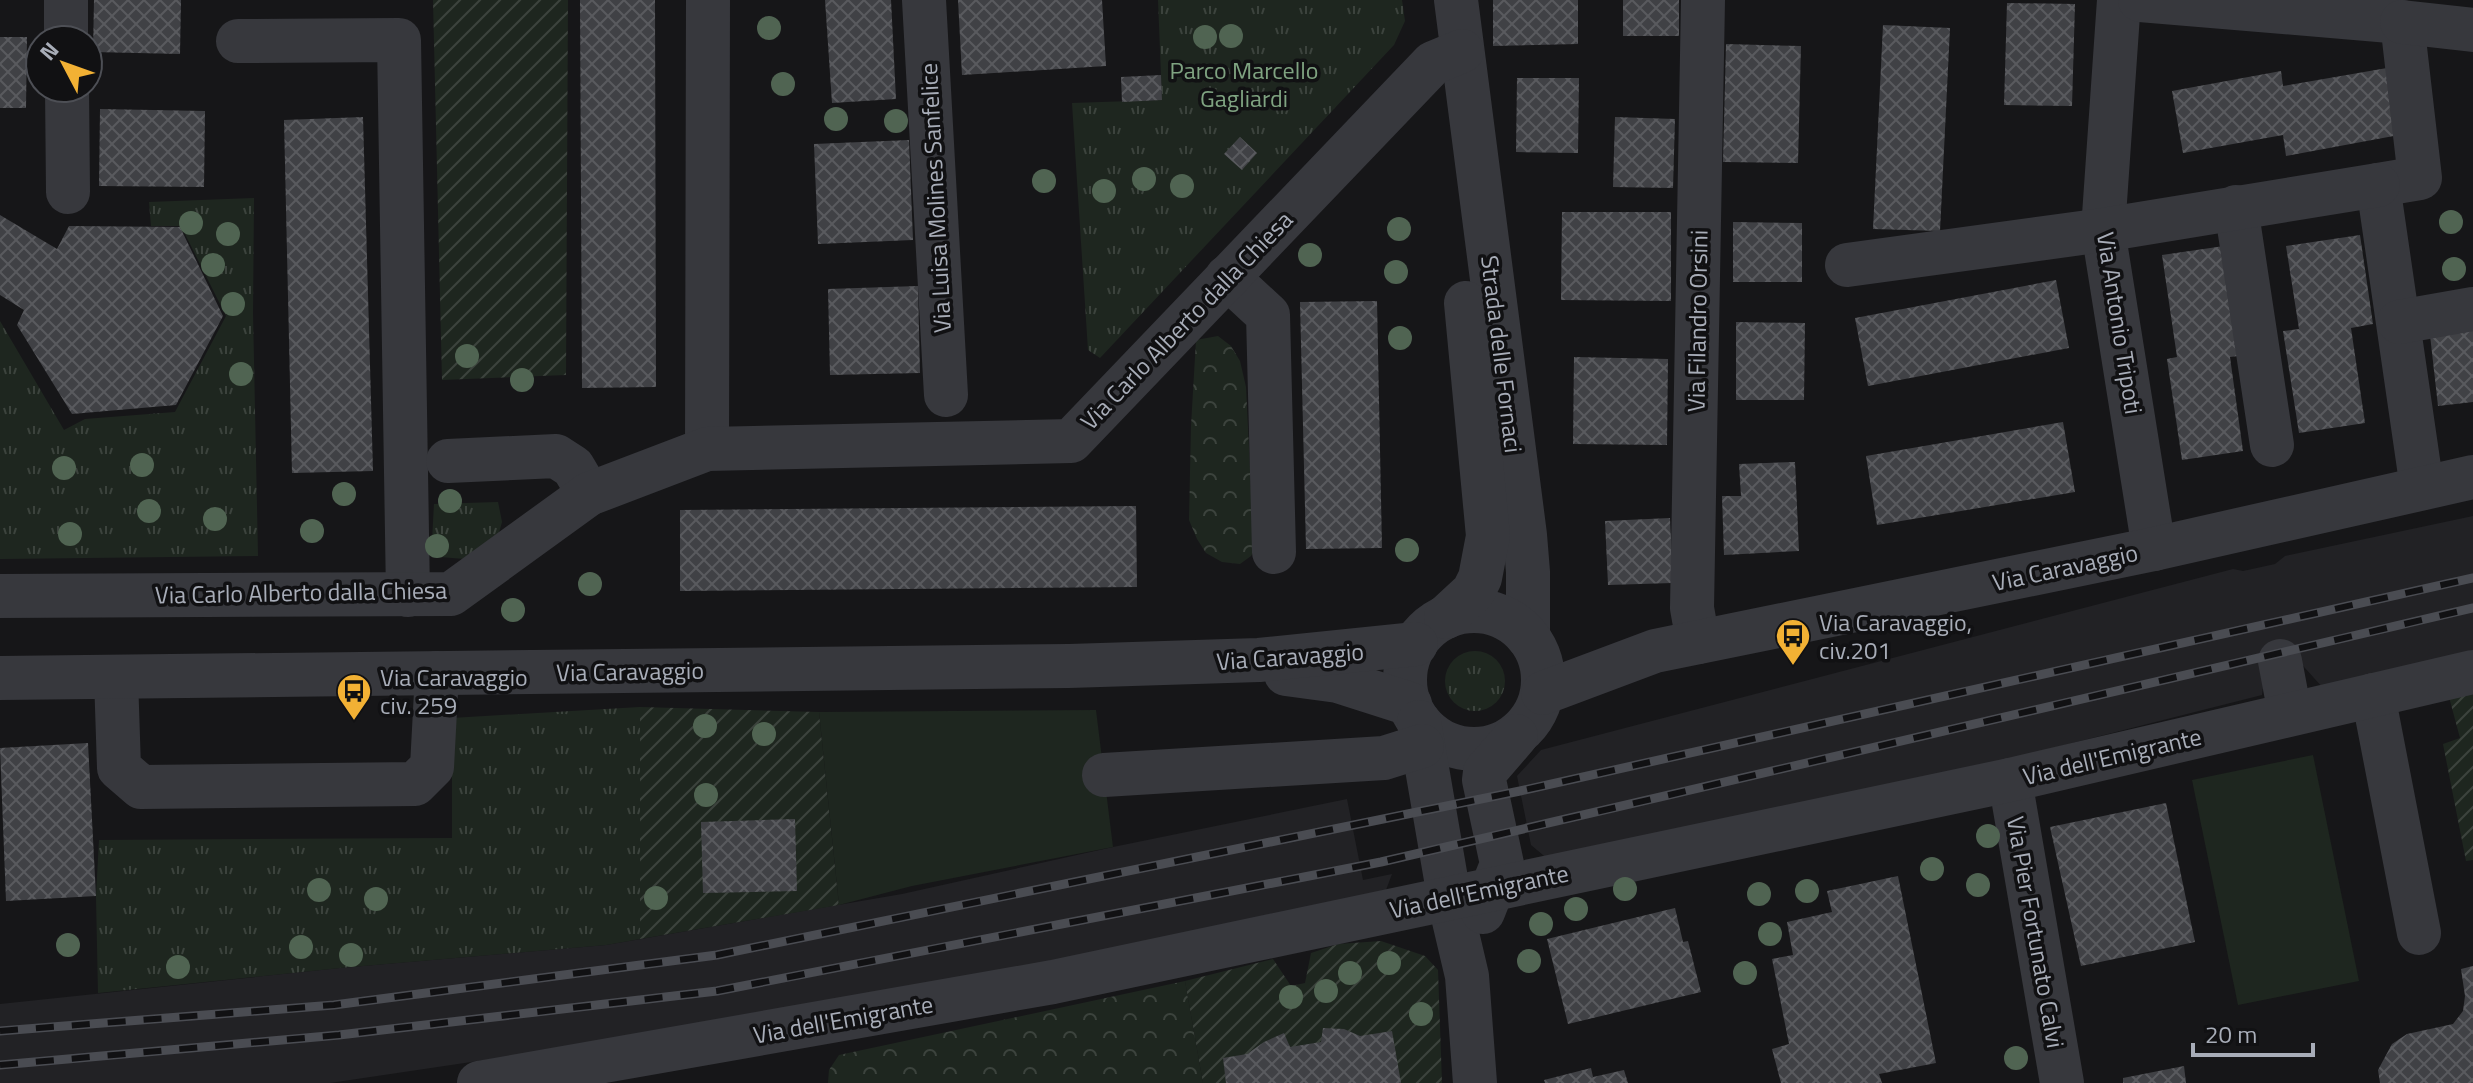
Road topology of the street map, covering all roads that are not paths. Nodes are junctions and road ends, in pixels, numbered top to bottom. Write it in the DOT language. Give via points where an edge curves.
graph roads {
  1 [pos="66,0"];
  2 [pos="708,0"];
  3 [pos="924,0"];
  4 [pos="1456,0"];
  5 [pos="1703,0"];
  6 [pos="2119,0"];
  7 [pos="2140,0"];
  8 [pos="2279,6"];
  9 [pos="2402,22"];
  10 [pos="66,24"];
  11 [pos="2473,30"];
  12 [pos="238,41"];
  13 [pos="1463,61"];
  14 [pos="67,104"];
  15 [pos="2378,185"];
  16 [pos="68,192"];
  17 [pos="2236,207"];
  18 [pos="2103,230"];
  19 [pos="1847,265"];
  20 [pos="1227,277"];
  21 [pos="2473,309"];
  22 [pos="2399,322"];
  23 [pos="946,395"];
  24 [pos="2272,445"];
  25 [pos="707,449"];
  26 [pos="448,461"];
  27 [pos="2473,477"];
  28 [pos="2422,488"];
  29 [pos="589,494"];
  30 [pos="2154,549"];
  31 [pos="1274,552"];
  32 [pos="408,595"];
  33 [pos="0,596"];
  34 [pos="1431,631"];
  35 [pos="1532,641"];
  36 [pos="1698,642"];
  37 [pos="1655,651"];
  38 [pos="2280,661"];
  39 [pos="1069,666"];
  40 [pos="2473,672"];
  41 [pos="437,673"];
  42 [pos="116,677"];
  43 [pos="0,678"];
  44 [pos="1543,693"];
  45 [pos="2373,695"];
  46 [pos="2290,714"];
  47 [pos="1417,724"];
  48 [pos="1516,736"];
  49 [pos="1104,775"];
  50 [pos="2010,780"];
  51 [pos="1495,888"];
  52 [pos="1449,898"];
  53 [pos="2419,933"];
  54 [pos="1467,976"];
  55 [pos="479,1083"];
  56 [pos="1475,1083"];
  57 [pos="2062,1083"];
  1 -- 10 [label="street"];
  2 -- 25 [label="street"];
  3 -- 23 [label="street, Via Luisa Molines Sanfelice"];
  4 -- 13 [label="street, Strada delle Fornaci"];
  5 -- 36 [label="street, Via Filandro Orsini" via="1692,608"];
  6 -- 18 [label="street, Via Antonio Tripoti"];
  7 -- 8 [label="street"];
  8 -- 9 [label="street"];
  9 -- 11 [label="street"];
  9 -- 15 [label="street" via="2420,178"];
  12 -- 32 [label="street" via="399,40"];
  13 -- 20 [label="street, Via Carlo Alberto dalla Chiesa" via="1433,63"];
  13 -- 34 [label="street, Strada delle Fornaci" via="1452,171 1488,536 1473,592"];
  13 -- 35 [label="street, Strada delle Fornaci" via="1525,535"];
  14 -- 16 [label="street"];
  15 -- 17 [label="street"];
  15 -- 22 [label="street"];
  17 -- 18 [label="street"];
  17 -- 24 [label="street"];
  18 -- 19 [label="street"];
  18 -- 30 [label="street, Via Antonio Tripoti"];
  20 -- 25 [label="street, Via Carlo Alberto dalla Chiesa" via="1071,441"];
  20 -- 31 [label="street" via="1268,315"];
  21 -- 22 [label="street"];
  22 -- 28 [label="street"];
  25 -- 29 [label="street, Via Carlo Alberto dalla Chiesa"];
  26 -- 29 [label="street" via="556,456 573,467"];
  27 -- 28 [label="street, Via Caravaggio"];
  28 -- 30 [label="street, Via Caravaggio"];
  29 -- 32 [label="street, Via Carlo Alberto dalla Chiesa" via="451,594"];
  30 -- 36 [label="street, Via Caravaggio"];
  32 -- 33 [label="street, Via Carlo Alberto dalla Chiesa"];
  34 -- 35 [label="street" via="1460,612 1491,613"];
  34 -- 39 [label="street, Via Caravaggio" via="1259,660"];
  34 -- 47 [label="street" via="1408,663 1405,684"];
  35 -- 37 [label="street, Via Caravaggio"];
  35 -- 44 [label="street" via="1541,661"];
  36 -- 37 [label="street, Via Caravaggio"];
  37 -- 44 [label="street, Via Caravaggio"];
  38 -- 46 [label="street"];
  39 -- 41 [label="street, Via Caravaggio"];
  39 -- 47 [label="street, Via Caravaggio" via="1143,672 1259,671 1338,681"];
  40 -- 45 [label="street, Via dell'Emigrante"];
  41 -- 42 [label="street, Via Caravaggio"];
  41 -- 42 [label="street" via="432,767 415,784 141,787 119,768"];
  42 -- 43 [label="street, Via Caravaggio"];
  44 -- 48 [label="street"];
  45 -- 46 [label="street, Via dell'Emigrante"];
  45 -- 53 [label="street"];
  46 -- 50 [label="street, Via dell'Emigrante"];
  47 -- 48 [label="street" via="1458,748 1494,747"];
  47 -- 49 [label="street" via="1384,758"];
  47 -- 52 [label="street"];
  48 -- 51 [label="street" via="1485,772 1502,864"];
  50 -- 51 [label="street, Via dell'Emigrante"];
  50 -- 57 [label="street, Via Pier Fortunato Calvi"];
  51 -- 52 [label="street, Via dell'Emigrante"];
  51 -- 54 [label="street" via="1475,933"];
  52 -- 54 [label="street"];
  52 -- 55 [label="street, Via dell'Emigrante" via="1053,982"];
  54 -- 56 [label="street"];
}
